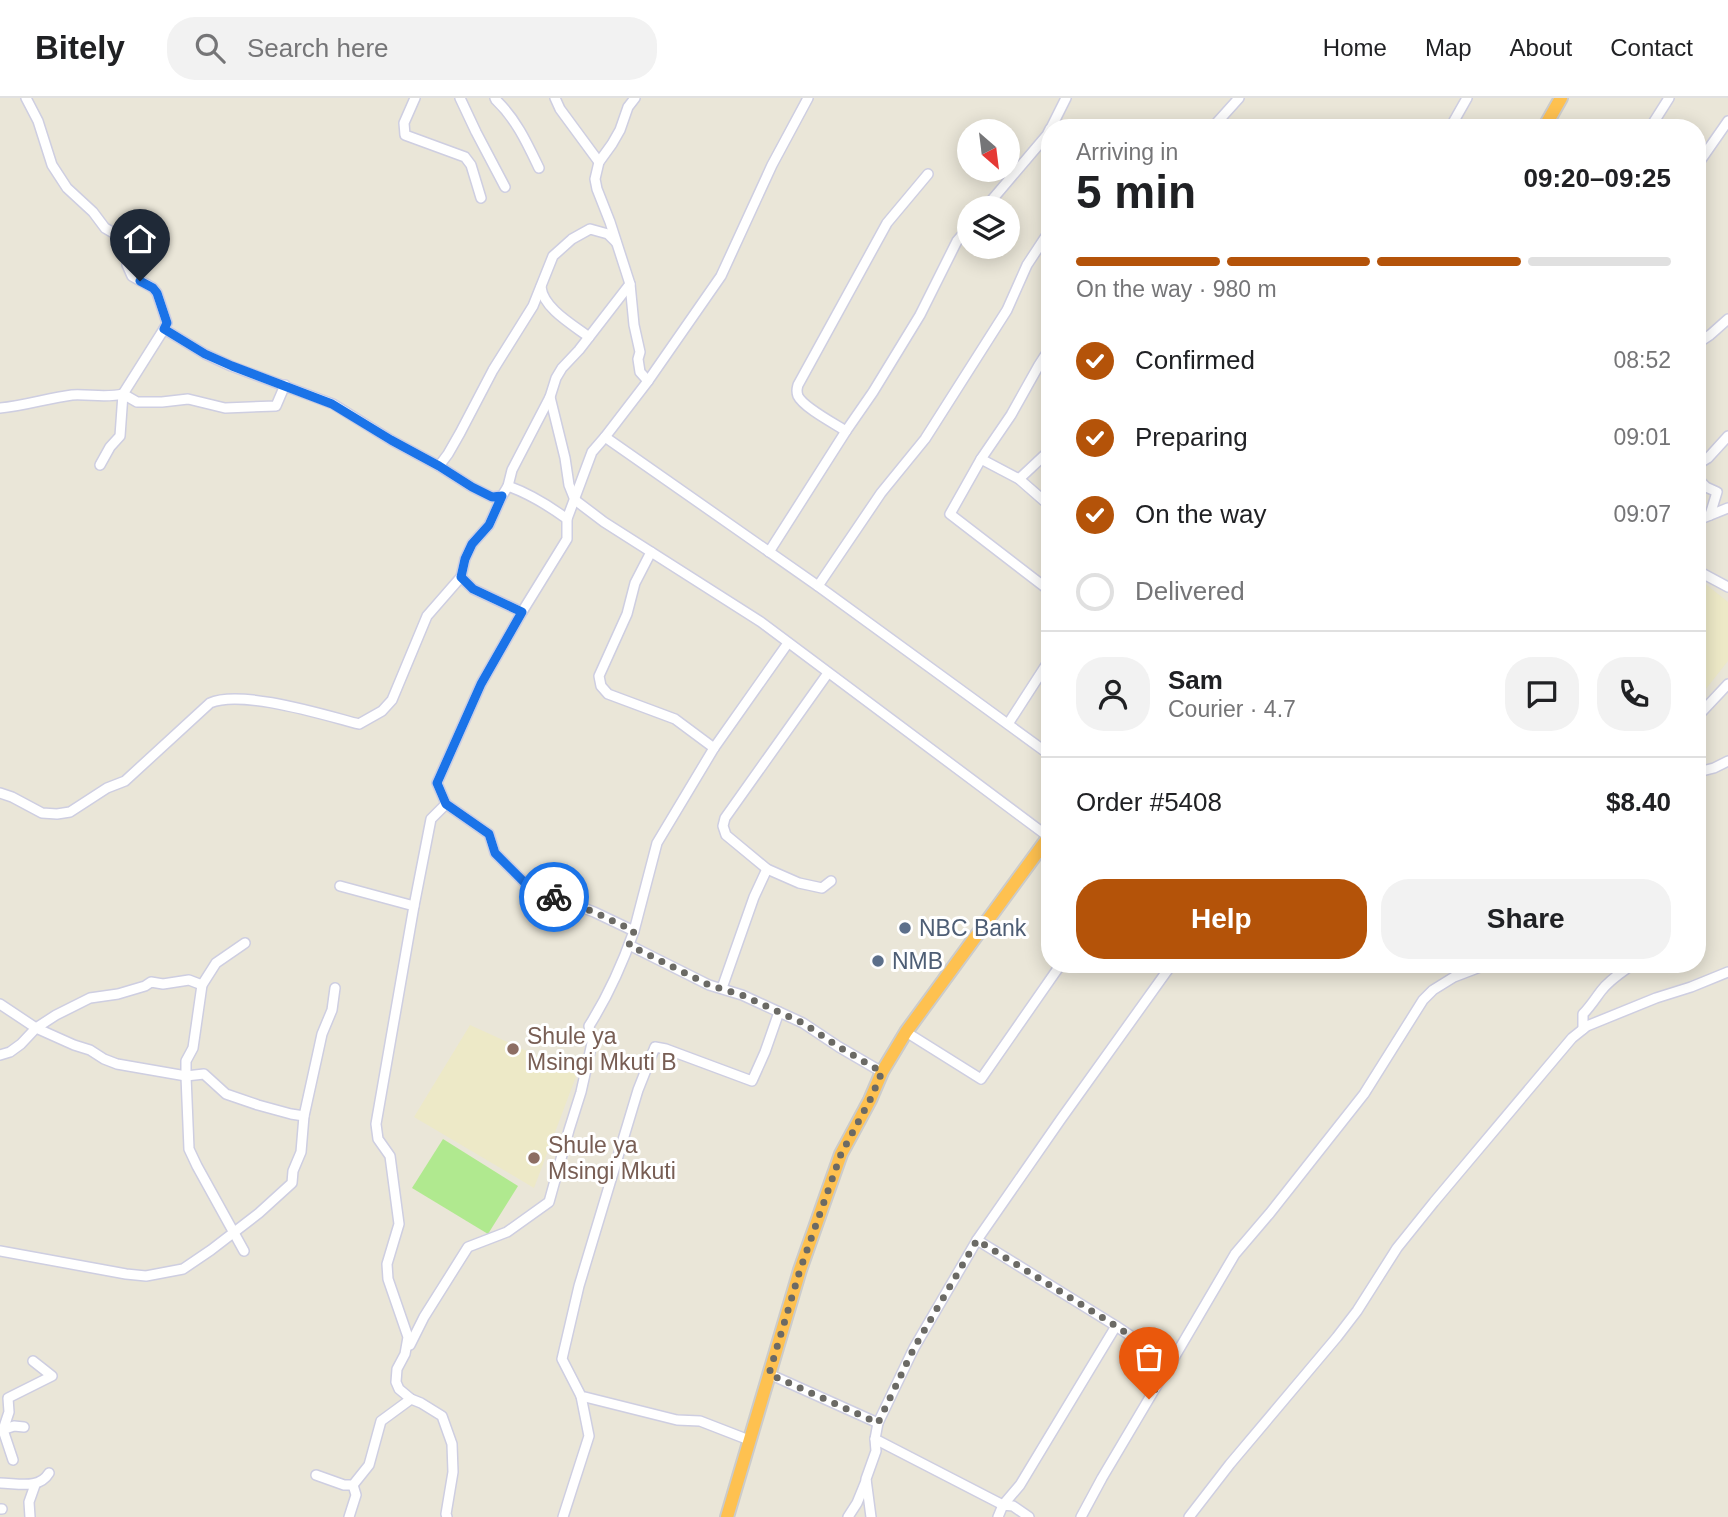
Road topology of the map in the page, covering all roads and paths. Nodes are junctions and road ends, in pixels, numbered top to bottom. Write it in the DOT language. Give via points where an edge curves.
graph roads {
  1 [pos="26,98"];
  2 [pos="415,98"];
  3 [pos="460,98"];
  4 [pos="495,98"];
  5 [pos="555,98"];
  6 [pos="635,98"];
  7 [pos="808,98"];
  8 [pos="1066,98"];
  9 [pos="1239,98"];
  10 [pos="1467,98"];
  11 [pos="1561,98"];
  12 [pos="1669,98"];
  13 [pos="1055,119"];
  14 [pos="1220,119"];
  15 [pos="1455,119"];
  16 [pos="1549,119"];
  17 [pos="1656,119"];
  18 [pos="1728,121"];
  19 [pos="1041,142"];
  20 [pos="1706,153"];
  21 [pos="598,162"];
  22 [pos="539,168"];
  23 [pos="928,174"];
  24 [pos="505,187"];
  25 [pos="995,196"];
  26 [pos="481,198"];
  27 [pos="957,241"];
  28 [pos="616,242"];
  29 [pos="1041,244"];
  30 [pos="630,284"];
  31 [pos="541,287"];
  32 [pos="1728,319"];
  33 [pos="164,329"];
  34 [pos="589,337"];
  35 [pos="1706,338"];
  36 [pos="1041,362"];
  37 [pos="648,382"];
  38 [pos="285,385"];
  39 [pos="123,394"];
  40 [pos="550,397"];
  41 [pos="0,408"];
  42 [pos="846,431"];
  43 [pos="1728,436"];
  44 [pos="605,437"];
  45 [pos="1041,458"];
  46 [pos="981,459"];
  47 [pos="1706,459"];
  48 [pos="100,465"];
  49 [pos="439,466"];
  50 [pos="1018,479"];
  51 [pos="508,486"];
  52 [pos="1706,487"];
  53 [pos="502,496"];
  54 [pos="1041,498"];
  55 [pos="575,500"];
  56 [pos="1728,508"];
  57 [pos="1710,515"];
  58 [pos="1706,517"];
  59 [pos="567,519"];
  60 [pos="650,552"];
  61 [pos="769,552"];
  62 [pos="1706,575"];
  63 [pos="461,577"];
  64 [pos="1041,584"];
  65 [pos="818,586"];
  66 [pos="1728,587"];
  67 [pos="522,612"];
  68 [pos="788,643"];
  69 [pos="828,673"];
  70 [pos="1041,673"];
  71 [pos="1728,684"];
  72 [pos="1706,707"];
  73 [pos="1008,724"];
  74 [pos="714,748"];
  75 [pos="1041,748"];
  76 [pos="1728,761"];
  77 [pos="1706,770"];
  78 [pos="0,793"];
  79 [pos="446,804"];
  80 [pos="1041,831"];
  81 [pos="1041,848"];
  82 [pos="767,869"];
  83 [pos="831,881"];
  84 [pos="340,886"];
  85 [pos="414,906"];
  86 [pos="634,931"];
  87 [pos="244,943"];
  88 [pos="629,945"];
  89 [pos="1728,972"];
  90 [pos="1055,973"];
  91 [pos="1166,973"];
  92 [pos="1464,973"];
  93 [pos="1622,973"];
  94 [pos="202,985"];
  95 [pos="335,988"];
  96 [pos="722,988"];
  97 [pos="0,1004"];
  98 [pos="779,1012"];
  99 [pos="36,1028"];
  100 [pos="1583,1029"];
  101 [pos="906,1032"];
  102 [pos="0,1055"];
  103 [pos="882,1072"];
  104 [pos="186,1076"];
  105 [pos="304,1116"];
  106 [pos="234,1233"];
  107 [pos="977,1240"];
  108 [pos="0,1251"];
  109 [pos="244,1251"];
  110 [pos="1116,1326"];
  111 [pos="405,1354"];
  112 [pos="33,1361"];
  113 [pos="1171,1363"];
  114 [pos="769,1374"];
  115 [pos="581,1396"];
  116 [pos="411,1399"];
  117 [pos="878,1423"];
  118 [pos="24,1427"];
  119 [pos="1,1430"];
  120 [pos="875,1439"];
  121 [pos="749,1440"];
  122 [pos="13,1460"];
  123 [pos="49,1473"];
  124 [pos="316,1475"];
  125 [pos="866,1479"];
  126 [pos="0,1483"];
  127 [pos="35,1485"];
  128 [pos="353,1485"];
  129 [pos="1003,1505"];
  130 [pos="30,1517"];
  131 [pos="349,1517"];
  132 [pos="446,1517"];
  133 [pos="563,1517"];
  134 [pos="727,1517"];
  135 [pos="848,1517"];
  136 [pos="871,1517"];
  137 [pos="998,1517"];
  138 [pos="1029,1517"];
  139 [pos="1082,1517"];
  140 [pos="1189,1517"];
  1 -- 33 [label="street" via="52,165 67,188 105,228 124,239 132,276 157,293 167,323"];
  2 -- 26 [label="street" via="404,123 405,135 464,157"];
  3 -- 24 [label="street"];
  4 -- 22 [label="street" via="526,140"];
  5 -- 21 [label="street"];
  6 -- 21 [label="street"];
  7 -- 37 [label="street" via="721,276"];
  8 -- 13 [label="street"];
  9 -- 14 [label="street"];
  10 -- 15 [label="street"];
  11 -- 16 [label="highway"];
  12 -- 17 [label="street"];
  18 -- 20 [label="street"];
  19 -- 25 [label="street"];
  21 -- 28 [label="street" via="597,189"];
  23 -- 42 [label="street" via="887,222 798,384 801,401"];
  27 -- 42 [label="street" via="919,316"];
  28 -- 30 [label="street"];
  28 -- 31 [label="street" via="608,234 590,229 572,239 553,256"];
  29 -- 65 [label="street" via="1007,310 925,439 881,493"];
  30 -- 34 [label="street"];
  30 -- 37 [label="street" via="640,372"];
  31 -- 34 [label="street" via="551,307"];
  31 -- 49 [label="street"];
  32 -- 35 [label="street"];
  33 -- 38 [label="street" via="205,354"];
  33 -- 39 [label="street"];
  34 -- 40 [label="street" via="562,368"];
  36 -- 46 [label="street"];
  37 -- 44 [label="street"];
  38 -- 39 [label="street" via="276,406 260,408 225,408 188,399 137,402"];
  38 -- 49 [label="street" via="332,404"];
  39 -- 41 [label="street" via="83,394"];
  39 -- 48 [label="street" via="120,436"];
  40 -- 51 [label="street"];
  40 -- 55 [label="street"];
  42 -- 61 [label="street"];
  43 -- 47 [label="street"];
  44 -- 55 [label="street" via="592,452"];
  44 -- 61 [label="street"];
  45 -- 50 [label="street"];
  46 -- 50 [label="street"];
  46 -- 64 [label="street" via="950,514"];
  49 -- 53 [label="street" via="492,497"];
  50 -- 54 [label="street"];
  51 -- 53 [label="street"];
  51 -- 59 [label="street"];
  52 -- 57 [label="street" via="1717,492"];
  53 -- 63 [label="street" via="489,525 472,544"];
  55 -- 59 [label="street"];
  55 -- 60 [label="street"];
  56 -- 57 [label="street"];
  57 -- 58 [label="street"];
  59 -- 67 [label="street" via="567,538"];
  60 -- 68 [label="street"];
  60 -- 74 [label="street" via="600,676 601,686 608,694 675,719"];
  61 -- 65 [label="street"];
  62 -- 66 [label="street"];
  63 -- 67 [label="street" via="473,589"];
  63 -- 78 [label="street" via="427,616 393,700 359,724 277,703 217,700 125,781 70,812 42,813"];
  65 -- 73 [label="street"];
  67 -- 79 [label="street" via="481,684 437,783"];
  68 -- 69 [label="street"];
  68 -- 74 [label="street"];
  69 -- 80 [label="street"];
  69 -- 82 [label="street" via="725,818 726,835"];
  70 -- 73 [label="street"];
  71 -- 72 [label="street"];
  73 -- 75 [label="street"];
  74 -- 86 [label="street" via="657,843"];
  76 -- 77 [label="street"];
  79 -- 85 [label="street" via="431,819"];
  79 -- 86 [label="street" via="489,834 495,853 529,887"];
  81 -- 101 [label="highway"];
  82 -- 83 [label="street" via="822,888"];
  82 -- 96 [label="street"];
  84 -- 85 [label="street"];
  85 -- 111 [label="street" via="376,1124 378,1139 390,1156 399,1224 387,1264 408,1337"];
  86 -- 88 [label="street"];
  87 -- 94 [label="street" via="216,962"];
  88 -- 96 [label="street"];
  88 -- 111 [label="street" via="589,1026 592,1043 581,1092 549,1202 506,1232 468,1247"];
  89 -- 100 [label="street"];
  90 -- 101 [label="street" via="981,1079"];
  91 -- 107 [label="street"];
  92 -- 113 [label="street" via="1423,1000 1364,1094 1235,1254"];
  93 -- 100 [label="street" via="1583,1014"];
  94 -- 99 [label="street" via="189,980 151,982 90,998"];
  94 -- 104 [label="street"];
  95 -- 105 [label="street"];
  96 -- 98 [label="street"];
  97 -- 99 [label="street"];
  98 -- 103 [label="street"];
  98 -- 115 [label="street" via="752,1081 655,1047 579,1286 562,1359"];
  99 -- 102 [label="street" via="21,1044"];
  99 -- 104 [label="street" via="117,1064"];
  100 -- 140 [label="street" via="1426,1211 1337,1337"];
  101 -- 103 [label="highway"];
  103 -- 114 [label="highway" via="841,1154"];
  104 -- 105 [label="street" via="204,1074 226,1094"];
  104 -- 106 [label="street" via="189,1149"];
  105 -- 106 [label="street" via="292,1183"];
  106 -- 108 [label="street" via="183,1269 146,1276"];
  106 -- 109 [label="street"];
  107 -- 110 [label="street"];
  107 -- 117 [label="street" via="914,1348"];
  110 -- 113 [label="street"];
  110 -- 129 [label="street" via="1020,1485"];
  111 -- 116 [label="street" via="396,1382"];
  112 -- 119 [label="street" via="52,1376 8,1398 9,1412"];
  113 -- 139 [label="street"];
  114 -- 117 [label="street"];
  114 -- 121 [label="highway"];
  115 -- 121 [label="street" via="677,1420 700,1421"];
  115 -- 133 [label="street" via="589,1436"];
  116 -- 128 [label="street" via="381,1422 369,1465"];
  116 -- 132 [label="street" via="442,1416 453,1444"];
  117 -- 120 [label="street"];
  118 -- 119 [label="street"];
  119 -- 122 [label="street"];
  120 -- 125 [label="street" via="876,1451"];
  120 -- 129 [label="street"];
  121 -- 134 [label="highway"];
  123 -- 127 [label="street"];
  124 -- 128 [label="street"];
  125 -- 135 [label="street"];
  125 -- 136 [label="street"];
  126 -- 127 [label="street"];
  127 -- 130 [label="street"];
  128 -- 131 [label="street" via="356,1495"];
  129 -- 137 [label="street"];
  129 -- 138 [label="street"];
}
